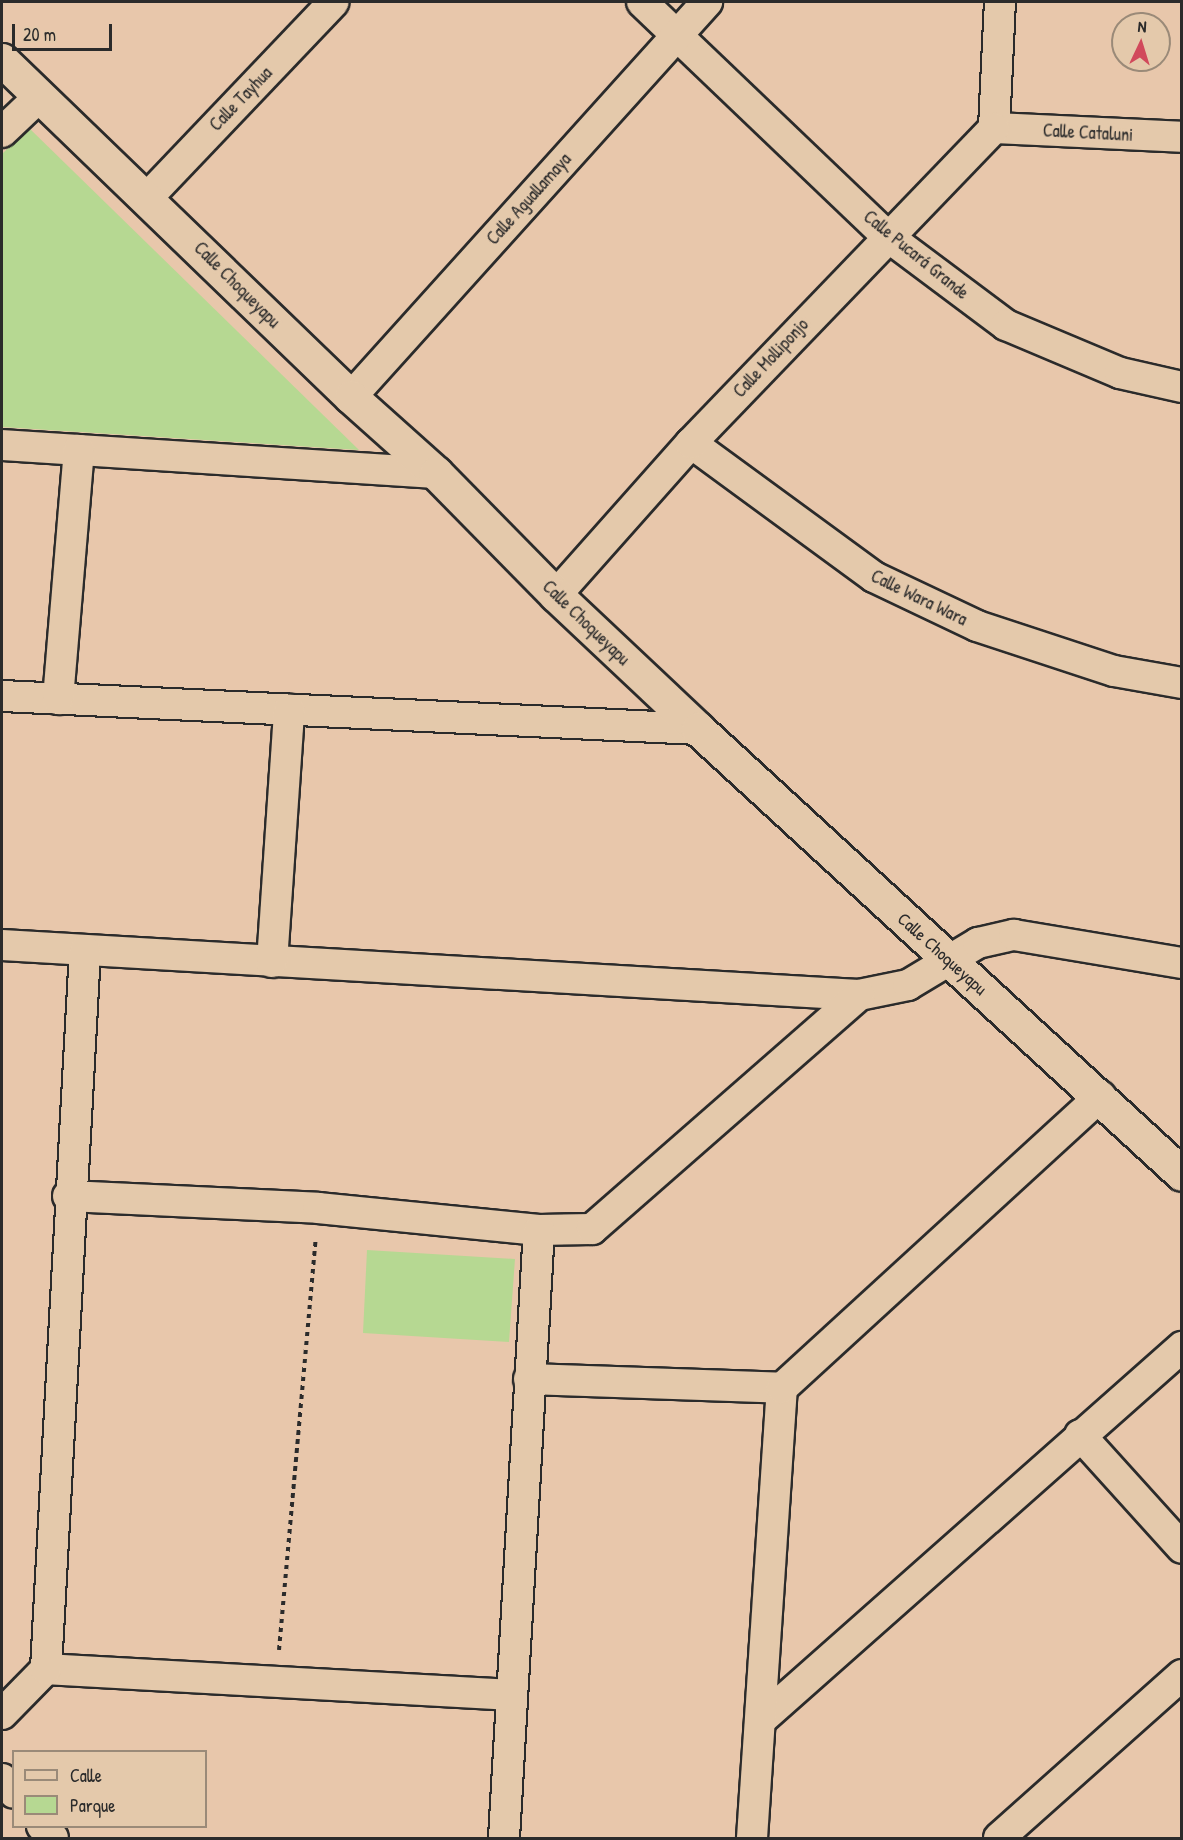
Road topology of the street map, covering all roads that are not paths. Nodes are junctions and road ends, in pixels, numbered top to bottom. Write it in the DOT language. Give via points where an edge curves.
graph roads {
  1 [pos="334,2"];
  2 [pos="642,2"];
  3 [pos="708,2"];
  4 [pos="1000,2"];
  5 [pos="677,34"];
  6 [pos="2,60"];
  7 [pos="39,97"];
  8 [pos="994,129"];
  9 [pos="2,132"];
  10 [pos="1182,137"];
  11 [pos="148,197"];
  12 [pos="887,236"];
  13 [pos="1182,387"];
  14 [pos="351,397"];
  15 [pos="691,443"];
  16 [pos="2,445"];
  17 [pos="79,450"];
  18 [pos="436,473"];
  19 [pos="556,595"];
  20 [pos="1182,683"];
  21 [pos="2,696"];
  22 [pos="58,699"];
  23 [pos="289,710"];
  24 [pos="698,729"];
  25 [pos="2,945"];
  26 [pos="85,951"];
  27 [pos="949,961"];
  28 [pos="273,962"];
  29 [pos="1182,963"];
  30 [pos="859,995"];
  31 [pos="1101,1096"];
  32 [pos="1182,1174"];
  33 [pos="68,1196"];
  34 [pos="539,1230"];
  35 [pos="1182,1347"];
  36 [pos="529,1379"];
  37 [pos="782,1388"];
  38 [pos="1080,1435"];
  39 [pos="1182,1548"];
  40 [pos="46,1669"];
  41 [pos="1182,1675"];
  42 [pos="511,1695"];
  43 [pos="2,1714"];
  44 [pos="763,1718"];
  45 [pos="2,1779"];
  46 [pos="12,1791"];
  47 [pos="504,1839"];
  48 [pos="752,1839"];
  49 [pos="999,1839"];
  1 -- 11 [label="street, Calle Tayhua"];
  2 -- 5 [label="street, Calle Pucará Grande"];
  3 -- 5 [label="street, Calle Aguallamaya"];
  4 -- 8 [label="street"];
  5 -- 12 [label="street, Calle Pucará Grande"];
  5 -- 14 [label="street, Calle Aguallamaya"];
  6 -- 7 [label="street, Calle Choqueyapu"];
  7 -- 9 [label="street"];
  7 -- 11 [label="street, Calle Choqueyapu"];
  8 -- 10 [label="street, Calle Cataluni"];
  8 -- 12 [label="street, Calle Molliponjo"];
  11 -- 14 [label="street, Calle Choqueyapu"];
  12 -- 13 [label="street, Calle Pucará Grande" via="1006,325 1119,373"];
  12 -- 15 [label="street, Calle Molliponjo"];
  14 -- 18 [label="street, Calle Choqueyapu"];
  15 -- 19 [label="street, Calle Molliponjo"];
  15 -- 20 [label="street, Calle Wara Wara" via="874,578 977,626 1114,671"];
  16 -- 17 [label="street"];
  17 -- 18 [label="street"];
  17 -- 22 [label="street"];
  18 -- 19 [label="street, Calle Choqueyapu"];
  19 -- 24 [label="street, Calle Choqueyapu"];
  21 -- 22 [label="street"];
  22 -- 23 [label="street"];
  23 -- 24 [label="street"];
  23 -- 28 [label="street"];
  24 -- 27 [label="street, Calle Choqueyapu"];
  25 -- 26 [label="street"];
  26 -- 28 [label="street"];
  26 -- 33 [label="street"];
  27 -- 29 [label="street" via="978,943 1014,935"];
  27 -- 30 [label="street" via="908,984"];
  27 -- 31 [label="street, Calle Choqueyapu"];
  28 -- 30 [label="street"];
  30 -- 34 [label="street" via="592,1229"];
  31 -- 32 [label="street, Calle Choqueyapu"];
  31 -- 37 [label="street"];
  33 -- 34 [label="street" via="318,1208"];
  33 -- 40 [label="street"];
  34 -- 36 [label="street"];
  35 -- 38 [label="street"];
  36 -- 37 [label="street"];
  36 -- 42 [label="street"];
  37 -- 44 [label="street"];
  38 -- 39 [label="street"];
  38 -- 44 [label="street"];
  40 -- 42 [label="street"];
  40 -- 43 [label="street"];
  41 -- 49 [label="street"];
  42 -- 47 [label="street"];
  44 -- 48 [label="street"];
  45 -- 46 [label="street"];
}
